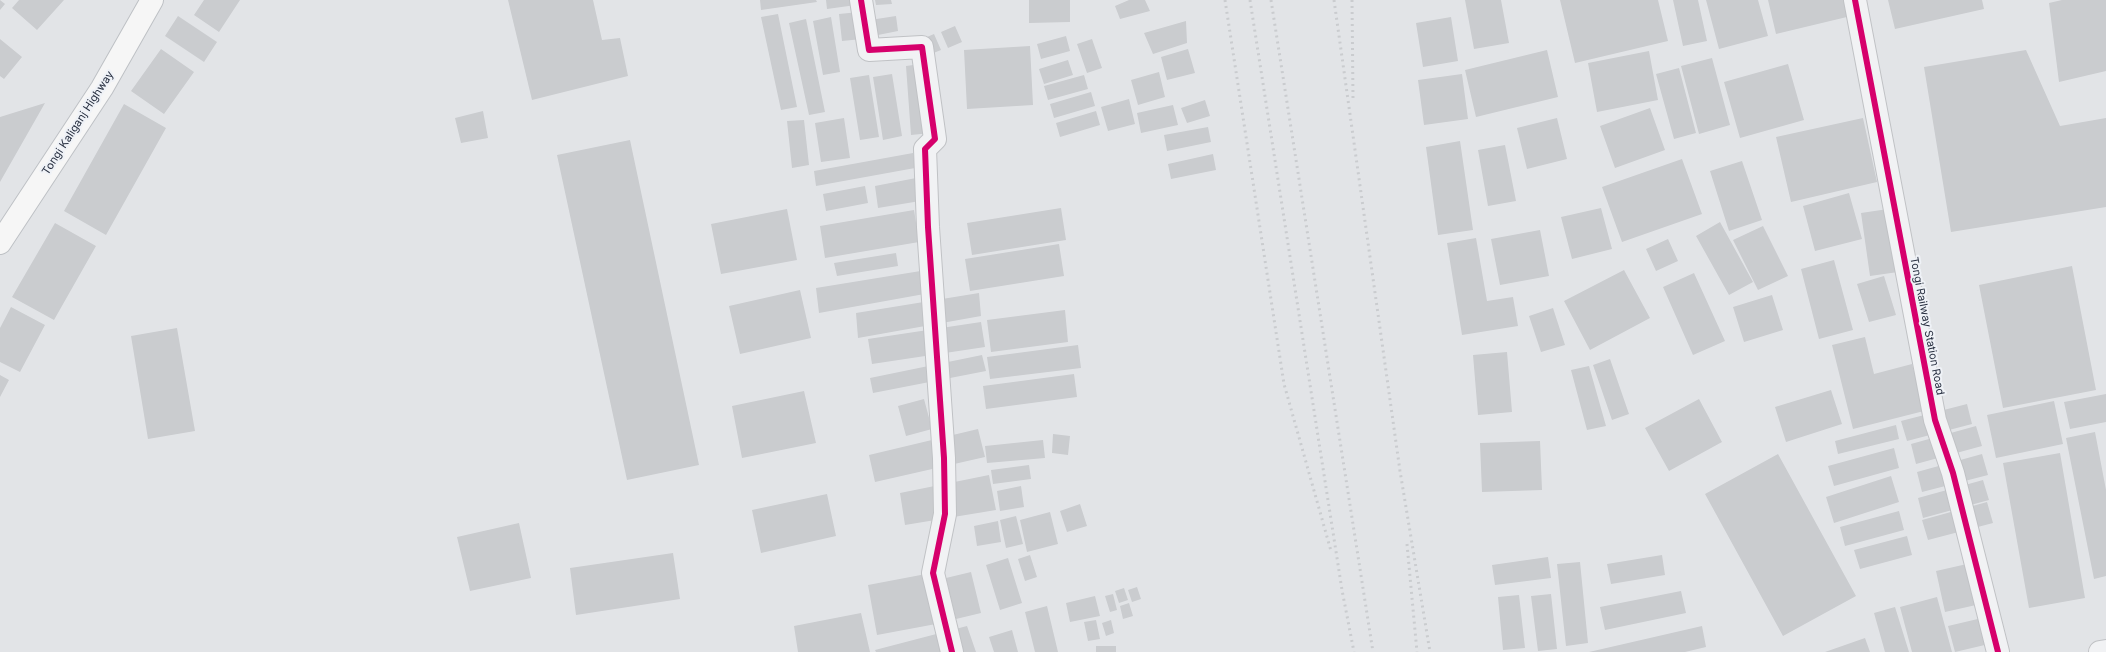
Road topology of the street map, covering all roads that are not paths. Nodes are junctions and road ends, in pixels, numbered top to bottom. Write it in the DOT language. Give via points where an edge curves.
graph roads {
  1 [pos="152,0"];
  2 [pos="860,0"];
  3 [pos="1855,0"];
  4 [pos="0,243"];
  5 [pos="2106,651"];
  6 [pos="952,652"];
  7 [pos="1998,652"];
  8 [pos="2100,652"];
  1 -- 4 [label="main road, Tongi Kaliganj Highway" via="102,88"];
  2 -- 6 [label="street" via="869,50 922,47 935,139 925,149 929,250 944,458 945,514 933,573"];
  3 -- 7 [label="street, Tongi Railway Station Road" via="1935,420 1953,473"];
  5 -- 8 [label="street"];
}
